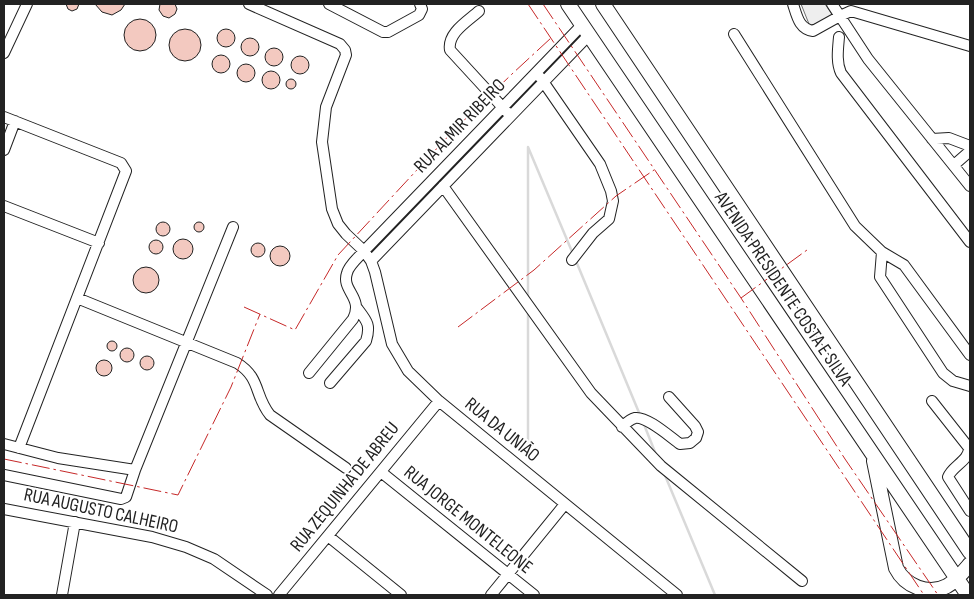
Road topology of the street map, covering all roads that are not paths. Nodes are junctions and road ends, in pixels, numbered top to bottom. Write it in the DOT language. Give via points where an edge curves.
graph roads {
  1 [pos="27,4"];
  2 [pos="249,4"];
  3 [pos="329,4"];
  4 [pos="420,4"];
  5 [pos="568,4"];
  6 [pos="602,4"];
  7 [pos="793,4"];
  8 [pos="832,4"];
  9 [pos="479,10"];
  10 [pos="840,16"];
  11 [pos="585,30"];
  12 [pos="734,34"];
  13 [pos="839,37"];
  14 [pos="970,46"];
  15 [pos="4,53"];
  16 [pos="536,72"];
  17 [pos="544,82"];
  18 [pos="503,107"];
  19 [pos="4,116"];
  20 [pos="511,116"];
  21 [pos="14,121"];
  22 [pos="932,139"];
  23 [pos="970,146"];
  24 [pos="4,150"];
  25 [pos="970,152"];
  26 [pos="954,165"];
  27 [pos="443,186"];
  28 [pos="970,186"];
  29 [pos="4,206"];
  30 [pos="233,227"];
  31 [pos="970,242"];
  32 [pos="99,243"];
  33 [pos="364,251"];
  34 [pos="882,252"];
  35 [pos="572,260"];
  36 [pos="371,261"];
  37 [pos="77,298"];
  38 [pos="357,308"];
  39 [pos="185,342"];
  40 [pos="970,355"];
  41 [pos="309,373"];
  42 [pos="330,383"];
  43 [pos="970,386"];
  44 [pos="669,398"];
  45 [pos="439,401"];
  46 [pos="932,401"];
  47 [pos="622,427"];
  48 [pos="4,444"];
  49 [pos="19,448"];
  50 [pos="872,454"];
  51 [pos="346,468"];
  52 [pos="135,470"];
  53 [pos="381,472"];
  54 [pos="4,475"];
  55 [pos="565,504"];
  56 [pos="4,509"];
  57 [pos="970,511"];
  58 [pos="75,522"];
  59 [pos="328,536"];
  60 [pos="970,552"];
  61 [pos="970,564"];
  62 [pos="508,574"];
  63 [pos="956,578"];
  64 [pos="802,581"];
  65 [pos="672,594"];
  66 [pos="62,595"];
  67 [pos="267,595"];
  68 [pos="279,595"];
  69 [pos="401,595"];
  70 [pos="491,595"];
  71 [pos="534,595"];
  72 [pos="968,595"];
  1 -- 15 [label="street"];
  2 -- 33 [label="street, RUA DA UNIÃO" via="340,44 345,50 346,56 326,108 322,142 332,209 338,224"];
  3 -- 4 [label="street" via="388,32 419,16"];
  5 -- 11 [label="highway, AVENIDA PRESIDENTE COSTA E SILVA"];
  6 -- 60 [label="highway, AVENIDA PRESIDENTE COSTA E SILVA"];
  7 -- 10 [label="street" via="800,23 813,32"];
  8 -- 10 [label="street"];
  9 -- 18 [label="street" via="453,34 450,50"];
  10 -- 14 [label="street" via="856,12"];
  10 -- 22 [label="street" via="868,59"];
  11 -- 16 [label="street, RUA ALMIR RIBEIRO"];
  11 -- 17 [label="street, RUA ALMIR RIBEIRO"];
  11 -- 50 [label="highway, AVENIDA PRESIDENTE COSTA E SILVA"];
  12 -- 34 [label="street" via="855,226"];
  13 -- 31 [label="street" via="838,67 841,74"];
  16 -- 17 [label="street"];
  16 -- 18 [label="street, RUA ALMIR RIBEIRO"];
  17 -- 20 [label="street, RUA ALMIR RIBEIRO"];
  17 -- 35 [label="street" via="600,164 613,201 609,219"];
  18 -- 20 [label="street"];
  18 -- 33 [label="street, RUA ALMIR RIBEIRO"];
  19 -- 21 [label="street"];
  20 -- 27 [label="street, RUA ALMIR RIBEIRO"];
  21 -- 24 [label="street"];
  21 -- 32 [label="street" via="124,166 126,171"];
  22 -- 23 [label="street" via="949,138"];
  22 -- 26 [label="street"];
  25 -- 26 [label="street"];
  26 -- 28 [label="street"];
  27 -- 36 [label="street, RUA ALMIR RIBEIRO"];
  27 -- 47 [label="street" via="561,353"];
  29 -- 32 [label="street"];
  30 -- 39 [label="street"];
  32 -- 37 [label="street"];
  33 -- 36 [label="street, RUA DA UNIÃO"];
  33 -- 38 [label="street, RUA ALMIR RIBEIRO" via="346,274"];
  34 -- 40 [label="street" via="904,265"];
  34 -- 43 [label="street" via="880,276 891,293 944,373"];
  36 -- 45 [label="street, RUA DA UNIÃO" via="392,344 408,371"];
  37 -- 39 [label="street"];
  37 -- 49 [label="street"];
  38 -- 41 [label="street" via="353,319"];
  38 -- 42 [label="street" via="368,324 366,341"];
  39 -- 51 [label="street" via="246,369 270,415"];
  39 -- 52 [label="street"];
  44 -- 47 [label="street" via="698,432 690,443 680,444 639,418"];
  45 -- 53 [label="street, RUA ZEQUINHA DE ABREU"];
  45 -- 55 [label="street, RUA DA UNIÃO"];
  46 -- 57 [label="street" via="970,448 948,477"];
  47 -- 64 [label="street" via="661,466"];
  48 -- 49 [label="street"];
  49 -- 52 [label="street" via="58,458"];
  50 -- 63 [label="highway, AVENIDA PRESIDENTE COSTA E SILVA"];
  50 -- 63 [label="highway" via="899,574 916,587 931,590 944,587"];
  52 -- 54 [label="street" via="124,499"];
  53 -- 59 [label="street, RUA ZEQUINHA DE ABREU"];
  53 -- 62 [label="street, RUA JORGE MONTELEONE"];
  55 -- 62 [label="street"];
  55 -- 65 [label="street, RUA DA UNIÃO"];
  56 -- 58 [label="street, RUA AUGUSTO CALHEIRO"];
  58 -- 66 [label="street"];
  58 -- 67 [label="street, RUA AUGUSTO CALHEIRO" via="186,547 214,559"];
  59 -- 68 [label="street, RUA ZEQUINHA DE ABREU"];
  59 -- 69 [label="street"];
  61 -- 63 [label="highway"];
  62 -- 70 [label="street"];
  62 -- 71 [label="street, RUA JORGE MONTELEONE"];
  63 -- 72 [label="highway, AVENIDA PRESIDENTE COSTA E SILVA"];
}
